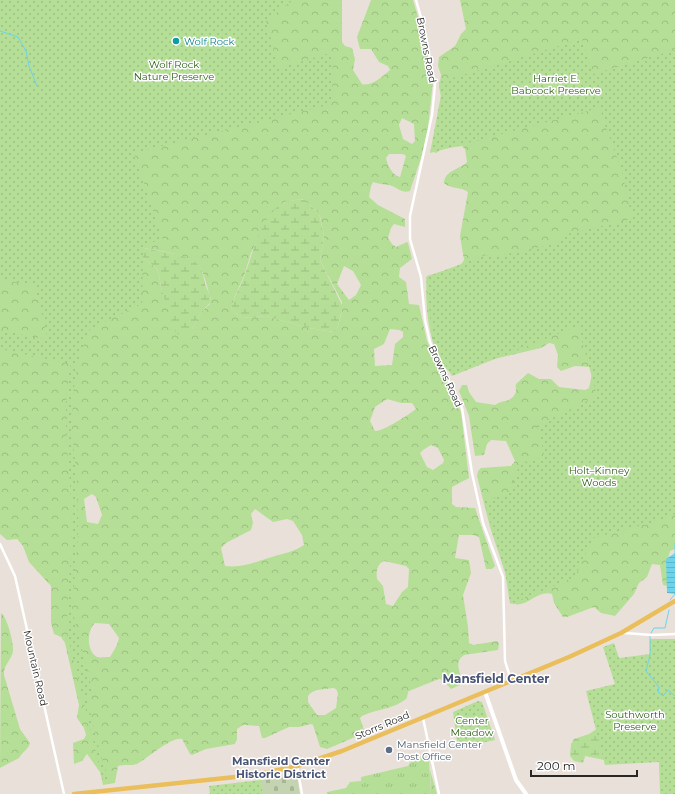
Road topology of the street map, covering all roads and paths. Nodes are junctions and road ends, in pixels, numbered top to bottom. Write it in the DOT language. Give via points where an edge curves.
graph roads {
  1 [pos="416,0"];
  2 [pos="0,544"];
  3 [pos="671,603"];
  4 [pos="621,633"];
  5 [pos="675,634"];
  6 [pos="511,681"];
  7 [pos="485,692"];
  8 [pos="422,718"];
  9 [pos="297,766"];
  10 [pos="64,794"];
  11 [pos="74,794"];
  12 [pos="302,794"];
  13 [pos="438,794"];
  14 [pos="526,794"];
  1 -- 6 [label="street, Browns Road" via="435,86 432,115 410,216 410,239 420,277 430,342 462,408 483,523 503,577 505,661"];
  2 -- 10 [label="street, Mountain Road" via="14,576"];
  3 -- 4 [label="main road, Storrs Road"];
  4 -- 5 [label="street"];
  4 -- 6 [label="main road, Storrs Road"];
  6 -- 7 [label="main road, Storrs Road"];
  7 -- 8 [label="main road, Storrs Road"];
  7 -- 14 [label="main road" via="516,780"];
  8 -- 9 [label="main road, Storrs Road" via="342,751"];
  8 -- 13 [label="street"];
  9 -- 11 [label="main road, Storrs Road" via="227,779"];
  9 -- 12 [label="street"];
}
